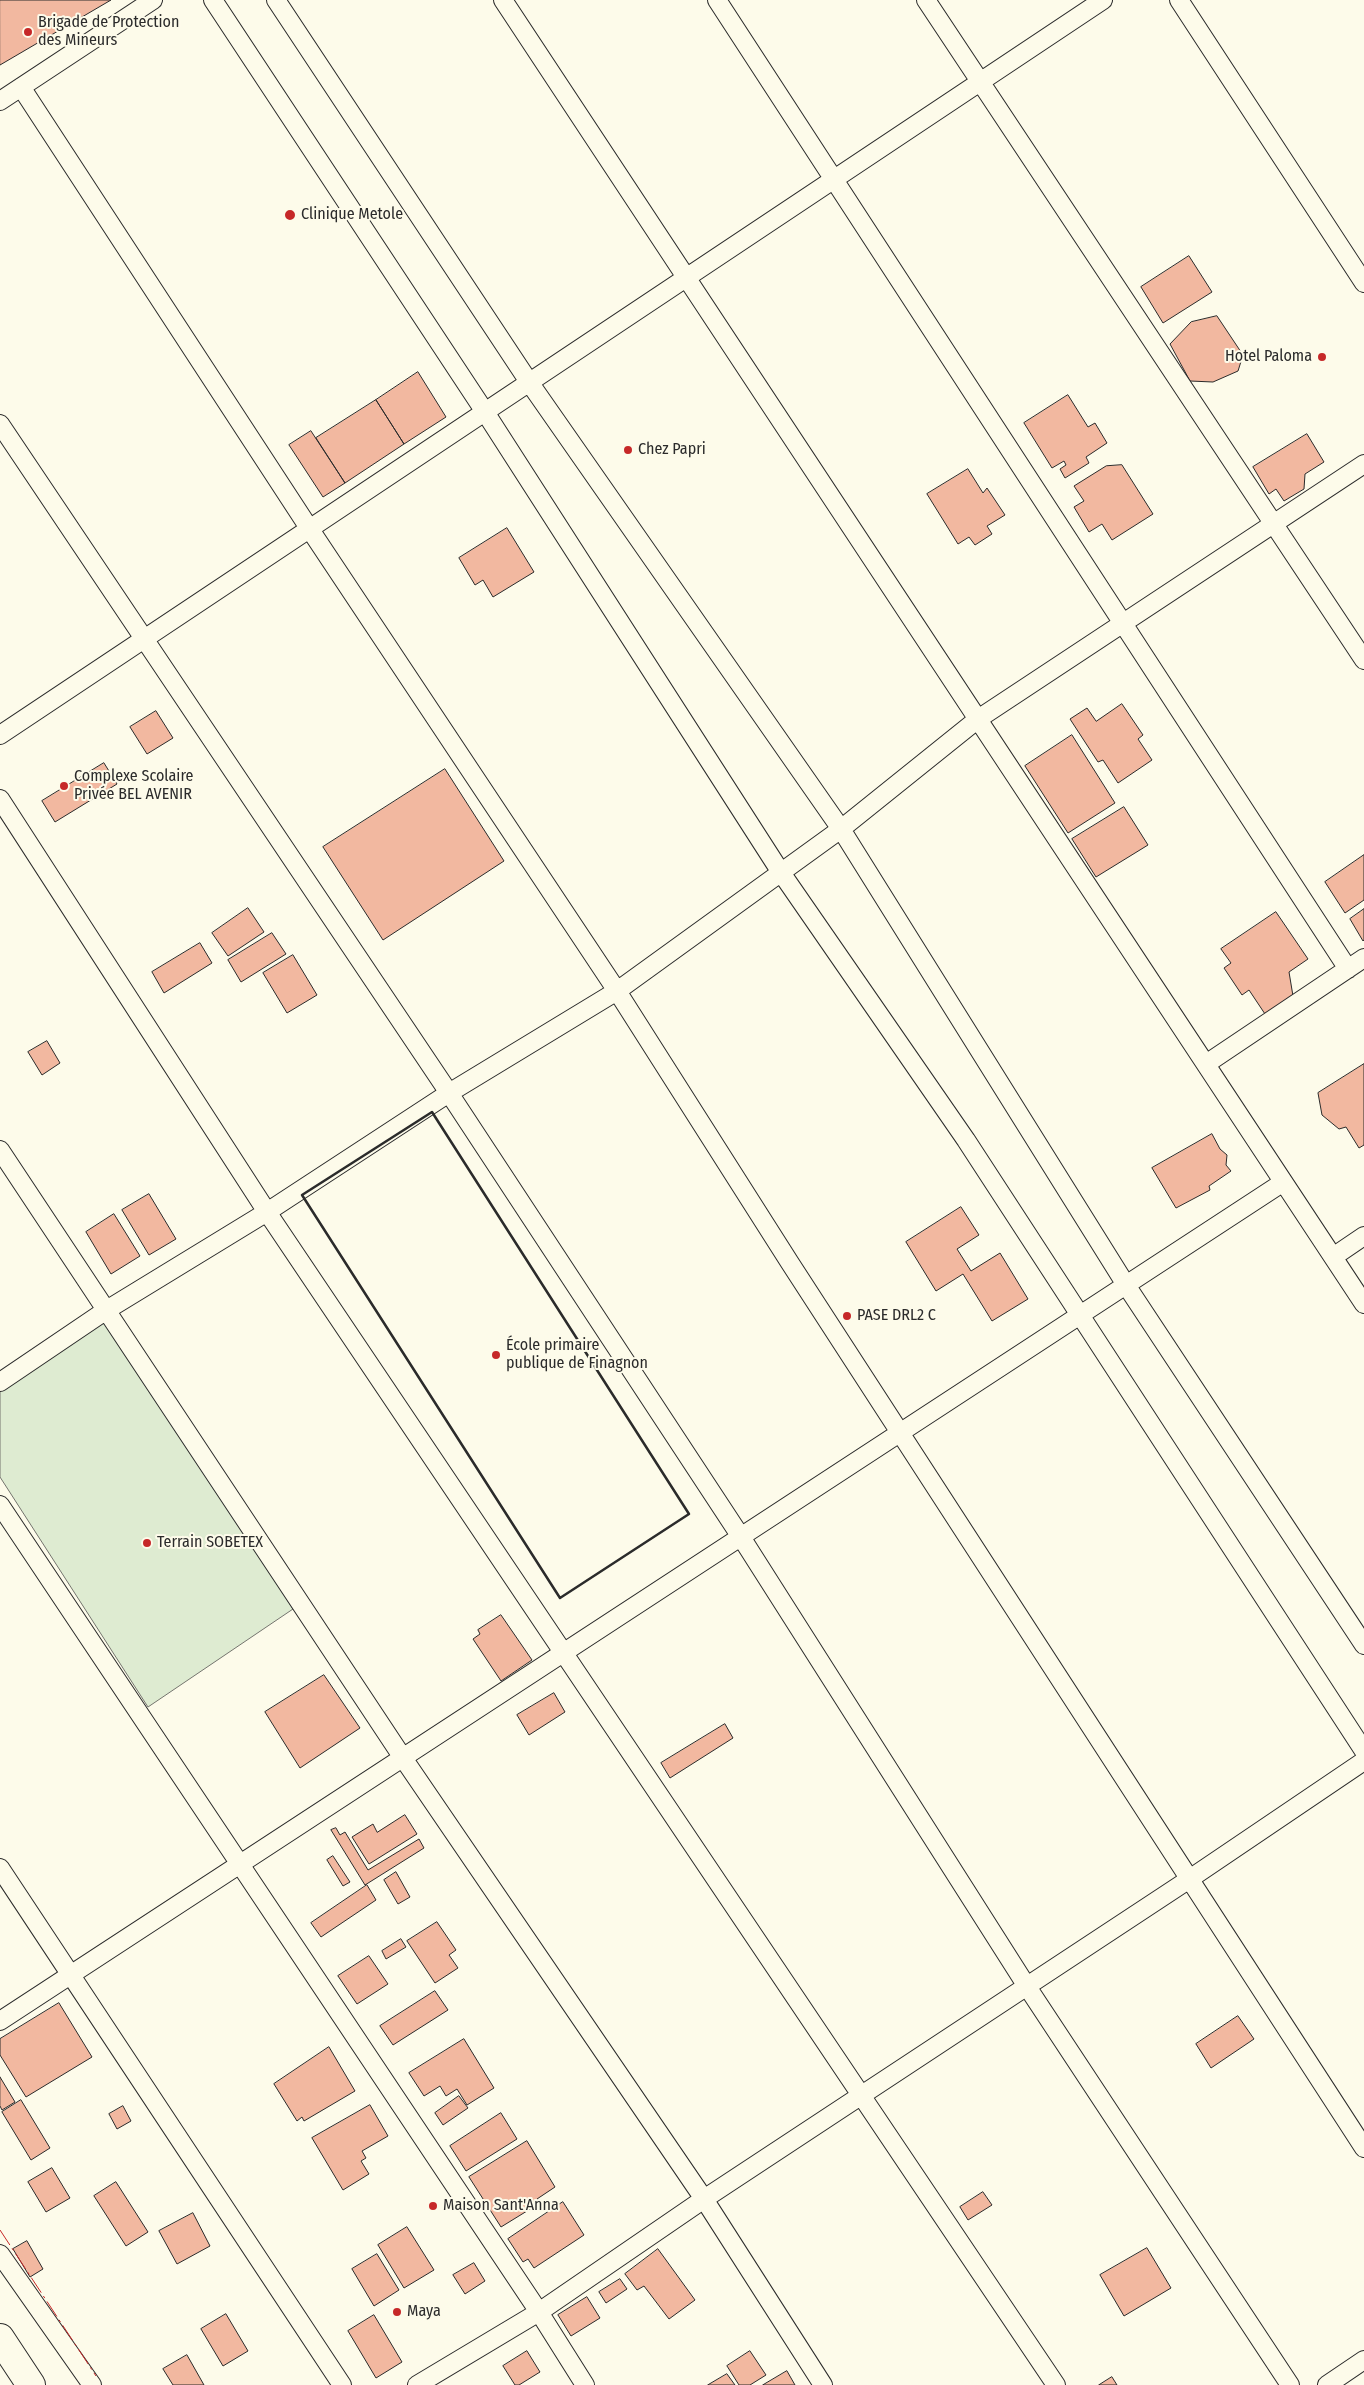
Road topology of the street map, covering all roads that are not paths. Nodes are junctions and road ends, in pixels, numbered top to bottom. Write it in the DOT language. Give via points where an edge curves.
graph roads {
  1 [pos="153,0"];
  2 [pos="213,0"];
  3 [pos="276,0"];
  4 [pos="503,0"];
  5 [pos="718,0"];
  6 [pos="926,0"];
  7 [pos="1103,0"];
  8 [pos="1179,0"];
  9 [pos="980,82"];
  10 [pos="21,87"];
  11 [pos="0,101"];
  12 [pos="834,179"];
  13 [pos="686,278"];
  14 [pos="1364,283"];
  15 [pos="529,382"];
  16 [pos="485,412"];
  17 [pos="0,424"];
  18 [pos="1364,464"];
  19 [pos="1273,524"];
  20 [pos="309,528"];
  21 [pos="1123,623"];
  22 [pos="143,640"];
  23 [pos="1364,660"];
  24 [pos="978,719"];
  25 [pos="0,734"];
  26 [pos="0,799"];
  27 [pos="841,829"];
  28 [pos="780,872"];
  29 [pos="1364,958"];
  30 [pos="1348,969"];
  31 [pos="617,991"];
  32 [pos="1206,1064"];
  33 [pos="449,1093"];
  34 [pos="0,1150"];
  35 [pos="1282,1183"];
  36 [pos="267,1212"];
  37 [pos="1364,1236"];
  38 [pos="1334,1257"];
  39 [pos="1126,1285"];
  40 [pos="1364,1304"];
  41 [pos="105,1311"];
  42 [pos="1080,1315"];
  43 [pos="0,1382"];
  44 [pos="900,1433"];
  45 [pos="0,1505"];
  46 [pos="741,1537"];
  47 [pos="1364,1645"];
  48 [pos="564,1652"];
  49 [pos="1364,1751"];
  50 [pos="403,1758"];
  51 [pos="1364,1761"];
  52 [pos="239,1864"];
  53 [pos="0,1868"];
  54 [pos="1188,1880"];
  55 [pos="72,1974"];
  56 [pos="1026,1985"];
  57 [pos="0,2021"];
  58 [pos="863,2096"];
  59 [pos="1364,2148"];
  60 [pos="704,2199"];
  61 [pos="0,2254"];
  62 [pos="539,2312"];
  63 [pos="0,2338"];
  64 [pos="1364,2360"];
  65 [pos="31,2385"];
  66 [pos="92,2385"];
  67 [pos="342,2385"];
  68 [pos="416,2385"];
  69 [pos="585,2385"];
  70 [pos="823,2385"];
  71 [pos="1056,2385"];
  72 [pos="1290,2385"];
  73 [pos="1327,2385"];
  1 -- 10 [label="street"];
  2 -- 16 [label="street"];
  3 -- 15 [label="street"];
  4 -- 13 [label="street"];
  5 -- 12 [label="street"];
  6 -- 9 [label="street"];
  7 -- 9 [label="street"];
  8 -- 14 [label="street"];
  9 -- 12 [label="street"];
  9 -- 19 [label="street"];
  10 -- 11 [label="street"];
  10 -- 20 [label="street"];
  12 -- 13 [label="street"];
  12 -- 21 [label="street"];
  13 -- 15 [label="street"];
  13 -- 24 [label="street"];
  15 -- 16 [label="street"];
  15 -- 27 [label="street"];
  16 -- 20 [label="street"];
  16 -- 28 [label="street"];
  17 -- 22 [label="street"];
  18 -- 19 [label="street"];
  19 -- 21 [label="street"];
  19 -- 23 [label="street"];
  20 -- 22 [label="street"];
  20 -- 31 [label="street"];
  21 -- 24 [label="street"];
  21 -- 30 [label="street"];
  22 -- 25 [label="street"];
  22 -- 33 [label="street"];
  24 -- 27 [label="street"];
  24 -- 32 [label="street"];
  26 -- 36 [label="street"];
  27 -- 28 [label="street"];
  27 -- 39 [label="street"];
  28 -- 31 [label="street"];
  28 -- 42 [label="street" via="966,1140"];
  29 -- 30 [label="street"];
  30 -- 32 [label="street"];
  31 -- 33 [label="street"];
  31 -- 44 [label="street"];
  32 -- 35 [label="street"];
  33 -- 36 [label="street"];
  33 -- 46 [label="street"];
  34 -- 41 [label="street"];
  35 -- 38 [label="street"];
  35 -- 39 [label="street"];
  36 -- 41 [label="street"];
  36 -- 48 [label="street"];
  37 -- 38 [label="street"];
  38 -- 40 [label="street"];
  39 -- 42 [label="street"];
  39 -- 47 [label="street"];
  41 -- 43 [label="street"];
  41 -- 50 [label="street"];
  42 -- 44 [label="street"];
  42 -- 49 [label="street"];
  44 -- 46 [label="street"];
  44 -- 54 [label="street"];
  45 -- 52 [label="street"];
  46 -- 48 [label="street"];
  46 -- 56 [label="street"];
  48 -- 50 [label="street"];
  48 -- 58 [label="street"];
  50 -- 52 [label="street"];
  50 -- 60 [label="street"];
  51 -- 54 [label="street"];
  52 -- 55 [label="street"];
  52 -- 62 [label="street"];
  53 -- 55 [label="street"];
  54 -- 56 [label="street"];
  54 -- 59 [label="street"];
  55 -- 57 [label="street"];
  55 -- 67 [label="street"];
  56 -- 58 [label="street"];
  56 -- 72 [label="street"];
  58 -- 60 [label="street"];
  58 -- 71 [label="street"];
  60 -- 62 [label="street"];
  60 -- 70 [label="street"];
  61 -- 66 [label="street"];
  62 -- 68 [label="street"];
  62 -- 69 [label="street"];
  63 -- 65 [label="highway"];
  64 -- 73 [label="street"];
}
